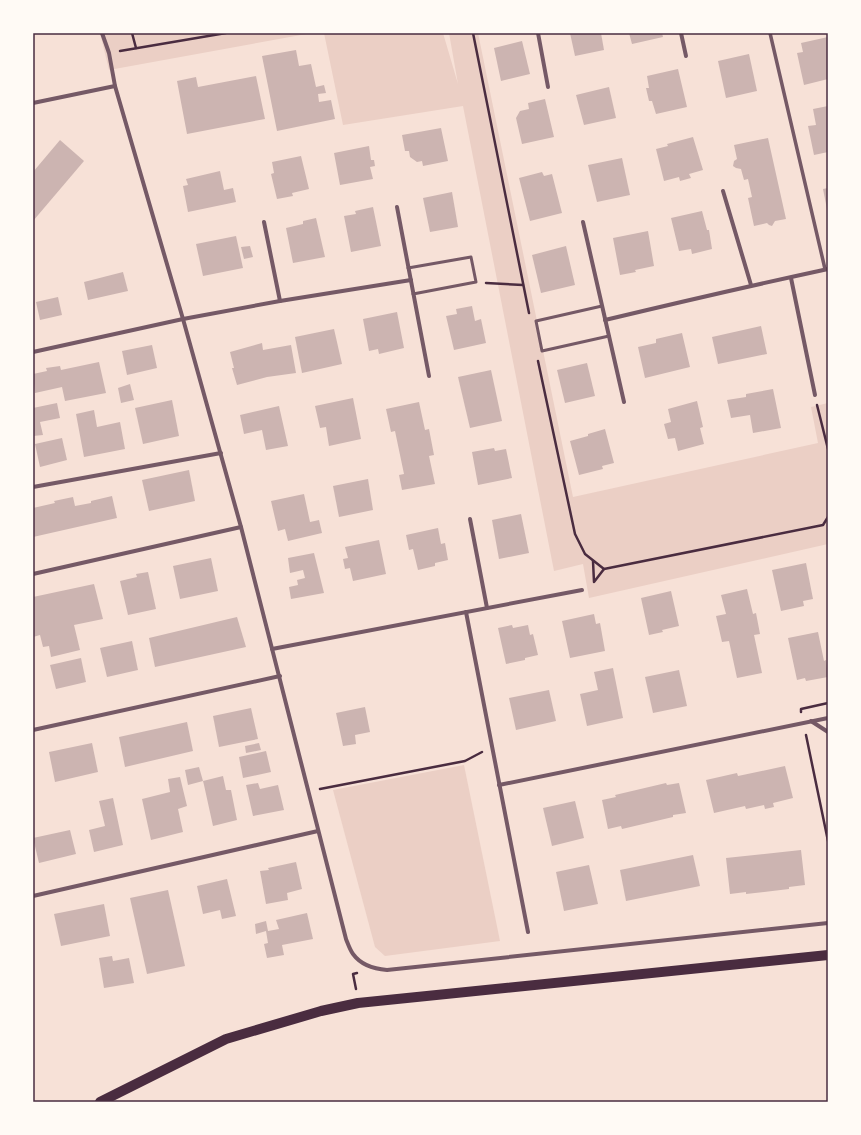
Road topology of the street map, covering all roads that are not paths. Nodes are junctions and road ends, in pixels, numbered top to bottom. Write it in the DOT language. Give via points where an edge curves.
graph roads {
  1 [pos="102,33"];
  2 [pos="538,33"];
  3 [pos="681,33"];
  4 [pos="770,33"];
  5 [pos="686,56"];
  6 [pos="115,86"];
  7 [pos="548,87"];
  8 [pos="34,104"];
  9 [pos="723,191"];
  10 [pos="397,207"];
  11 [pos="264,222"];
  12 [pos="583,222"];
  13 [pos="408,268"];
  14 [pos="826,269"];
  15 [pos="791,278"];
  16 [pos="411,280"];
  17 [pos="751,285"];
  18 [pos="413,294"];
  19 [pos="280,301"];
  20 [pos="602,306"];
  21 [pos="183,319"];
  22 [pos="605,320"];
  23 [pos="609,336"];
  24 [pos="33,352"];
  25 [pos="429,376"];
  26 [pos="815,395"];
  27 [pos="624,402"];
  28 [pos="221,453"];
  29 [pos="33,487"];
  30 [pos="470,519"];
  31 [pos="241,527"];
  32 [pos="33,574"];
  33 [pos="582,590"];
  34 [pos="487,608"];
  35 [pos="466,612"];
  36 [pos="272,649"];
  37 [pos="280,676"];
  38 [pos="828,718"];
  39 [pos="811,721"];
  40 [pos="33,730"];
  41 [pos="828,732"];
  42 [pos="499,785"];
  43 [pos="318,831"];
  44 [pos="33,896"];
  45 [pos="828,923"];
  46 [pos="528,932"];
  47 [pos="828,955"];
  48 [pos="100,1102"];
  1 -- 6 [label="street" via="109,53"];
  2 -- 7 [label="street"];
  3 -- 5 [label="street"];
  4 -- 14 [label="street"];
  6 -- 8 [label="street"];
  6 -- 21 [label="street"];
  9 -- 17 [label="street"];
  10 -- 13 [label="street"];
  11 -- 19 [label="street"];
  12 -- 20 [label="street"];
  13 -- 16 [label="street"];
  13 -- 18 [label="lane" via="471,257 476,282"];
  14 -- 15 [label="street"];
  15 -- 17 [label="street"];
  15 -- 26 [label="street"];
  16 -- 18 [label="street"];
  16 -- 19 [label="street"];
  17 -- 22 [label="street"];
  18 -- 25 [label="street"];
  19 -- 21 [label="street"];
  20 -- 22 [label="street"];
  20 -- 23 [label="lane" via="536,321 542,350"];
  21 -- 24 [label="street"];
  21 -- 28 [label="street"];
  22 -- 23 [label="street"];
  23 -- 27 [label="street"];
  28 -- 29 [label="street"];
  28 -- 31 [label="street"];
  30 -- 34 [label="street"];
  31 -- 32 [label="street"];
  31 -- 36 [label="street"];
  33 -- 34 [label="street"];
  34 -- 35 [label="street"];
  35 -- 36 [label="street"];
  35 -- 42 [label="street"];
  36 -- 37 [label="street"];
  37 -- 40 [label="street"];
  37 -- 43 [label="street"];
  38 -- 39 [label="street"];
  39 -- 41 [label="street"];
  39 -- 42 [label="street"];
  42 -- 46 [label="street"];
  43 -- 44 [label="street"];
  43 -- 45 [label="street" via="346,940 353,954 365,965 376,970"];
  47 -- 48 [label="main road" via="358,1003 226,1039"];
}
